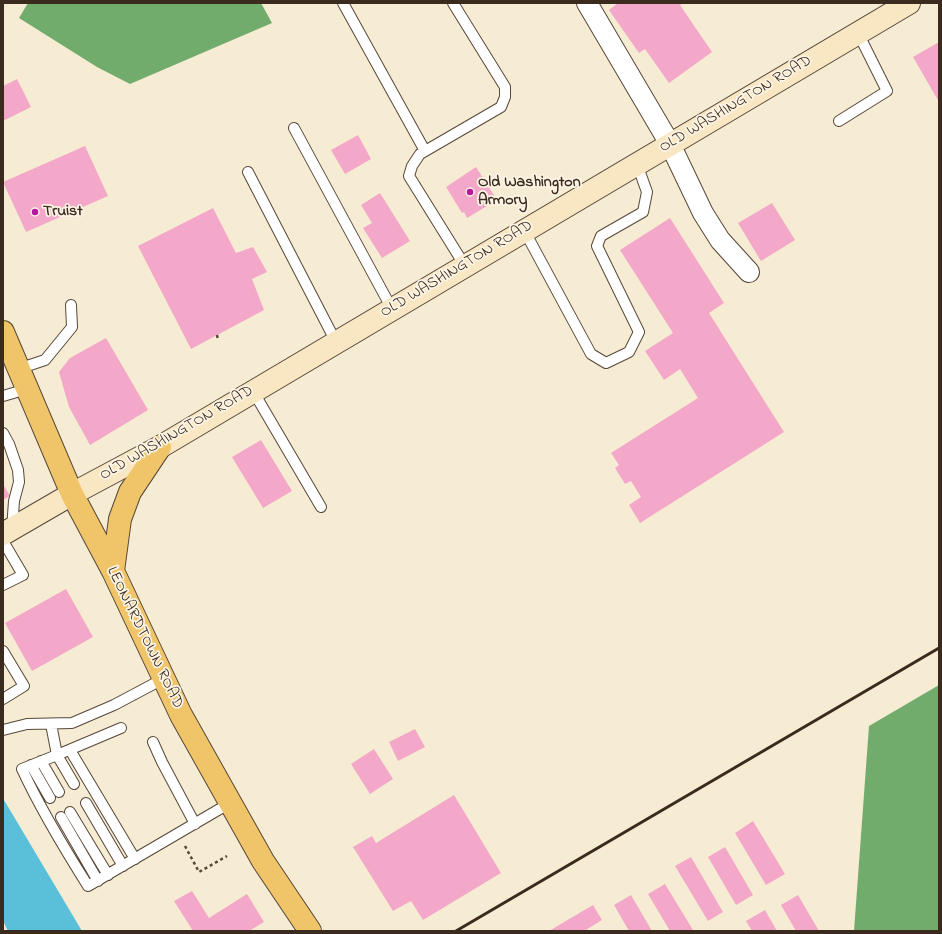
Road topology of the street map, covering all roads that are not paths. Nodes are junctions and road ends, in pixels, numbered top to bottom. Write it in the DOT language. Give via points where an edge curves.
graph roads {
  1 [pos="343,3"];
  2 [pos="453,3"];
  3 [pos="587,3"];
  4 [pos="909,3"];
  5 [pos="858,33"];
  6 [pos="838,121"];
  7 [pos="294,128"];
  8 [pos="670,144"];
  9 [pos="425,151"];
  10 [pos="637,164"];
  11 [pos="248,172"];
  12 [pos="524,230"];
  13 [pos="465,266"];
  14 [pos="749,272"];
  15 [pos="71,305"];
  16 [pos="392,309"];
  17 [pos="3,332"];
  18 [pos="336,342"];
  19 [pos="22,379"];
  20 [pos="253,391"];
  21 [pos="3,396"];
  22 [pos="3,433"];
  23 [pos="160,447"];
  24 [pos="72,494"];
  25 [pos="321,507"];
  26 [pos="6,535"];
  27 [pos="113,571"];
  28 [pos="3,586"];
  29 [pos="3,651"];
  30 [pos="163,679"];
  31 [pos="3,699"];
  32 [pos="51,724"];
  33 [pos="121,728"];
  34 [pos="3,730"];
  35 [pos="153,742"];
  36 [pos="70,750"];
  37 [pos="57,755"];
  38 [pos="41,761"];
  39 [pos="31,766"];
  40 [pos="74,784"];
  41 [pos="59,792"];
  42 [pos="50,798"];
  43 [pos="86,803"];
  44 [pos="230,803"];
  45 [pos="70,812"];
  46 [pos="61,817"];
  47 [pos="195,824"];
  48 [pos="135,859"];
  49 [pos="123,866"];
  50 [pos="108,875"];
  51 [pos="98,881"];
  52 [pos="310,931"];
  1 -- 9 [label="lane"];
  2 -- 9 [label="lane" via="505,87 505,97 501,107"];
  3 -- 8 [label="street"];
  4 -- 5 [label="main road, OLD WASHINGTON ROAD"];
  5 -- 6 [label="lane" via="887,91"];
  5 -- 8 [label="main road, OLD WASHINGTON ROAD"];
  7 -- 16 [label="lane"];
  8 -- 10 [label="main road, OLD WASHINGTON ROAD"];
  8 -- 14 [label="street" via="720,240"];
  9 -- 13 [label="lane" via="412,166 409,176"];
  10 -- 12 [label="main road, OLD WASHINGTON ROAD"];
  10 -- 12 [label="lane" via="647,192 644,212 601,236 597,246 639,332 629,352 606,363 592,354"];
  11 -- 18 [label="lane"];
  12 -- 13 [label="main road, OLD WASHINGTON ROAD"];
  13 -- 16 [label="main road, OLD WASHINGTON ROAD"];
  15 -- 19 [label="lane" via="72,327 45,360"];
  16 -- 18 [label="main road, OLD WASHINGTON ROAD"];
  17 -- 19 [label="highway, LEONARDTOWN ROAD"];
  18 -- 20 [label="main road, OLD WASHINGTON ROAD"];
  19 -- 21 [label="lane"];
  19 -- 24 [label="highway, LEONARDTOWN ROAD"];
  20 -- 23 [label="main road, OLD WASHINGTON ROAD"];
  20 -- 25 [label="lane"];
  22 -- 26 [label="lane" via="18,470 19,482"];
  23 -- 24 [label="main road, OLD WASHINGTON ROAD"];
  23 -- 27 [label="highway" via="130,492 120,519"];
  24 -- 26 [label="main road, OLD WASHINGTON ROAD"];
  24 -- 27 [label="highway, LEONARDTOWN ROAD"];
  26 -- 28 [label="lane" via="23,575"];
  27 -- 30 [label="highway, LEONARDTOWN ROAD"];
  29 -- 31 [label="lane" via="24,686"];
  30 -- 32 [label="lane" via="114,705 72,723"];
  30 -- 44 [label="highway, LEONARDTOWN ROAD"];
  32 -- 34 [label="lane" via="27,724"];
  32 -- 37 [label="lane"];
  33 -- 36 [label="lane"];
  35 -- 47 [label="lane"];
  36 -- 37 [label="lane"];
  36 -- 48 [label="lane"];
  37 -- 38 [label="lane"];
  37 -- 40 [label="lane"];
  38 -- 39 [label="lane"];
  38 -- 41 [label="lane"];
  39 -- 42 [label="lane"];
  39 -- 51 [label="lane" via="22,769 63,847 88,886"];
  43 -- 49 [label="lane"];
  44 -- 47 [label="lane"];
  44 -- 52 [label="highway, LEONARDTOWN ROAD" via="263,861"];
  45 -- 50 [label="lane"];
  46 -- 51 [label="lane"];
  47 -- 48 [label="lane"];
  48 -- 49 [label="lane"];
  49 -- 50 [label="lane"];
  50 -- 51 [label="lane"];
}
